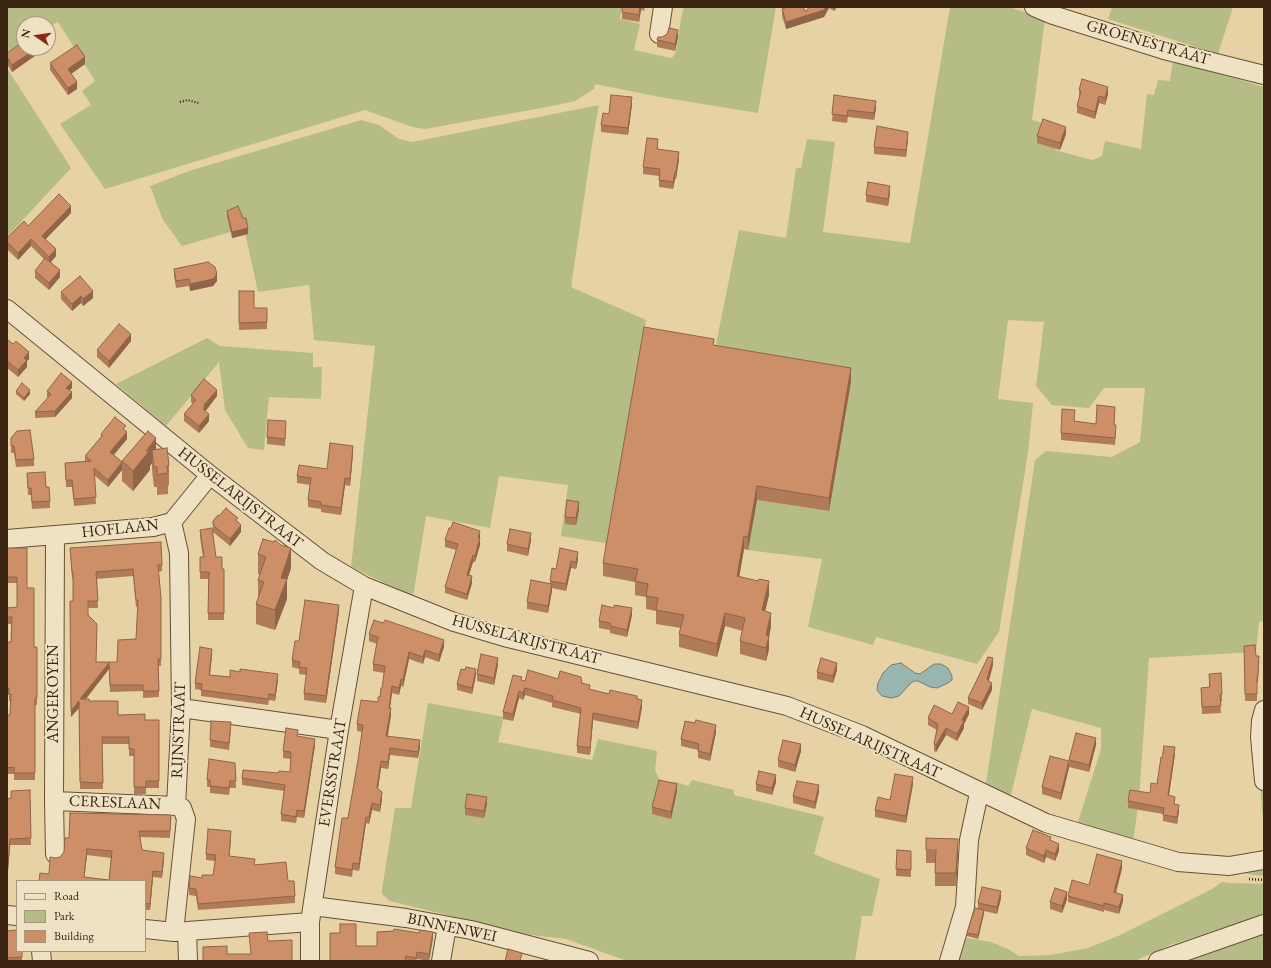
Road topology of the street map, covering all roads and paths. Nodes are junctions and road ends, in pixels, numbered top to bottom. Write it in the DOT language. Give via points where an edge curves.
graph roads {
  1 [pos="663,7"];
  2 [pos="1034,7"];
  3 [pos="659,34"];
  4 [pos="1264,75"];
  5 [pos="180,102"];
  6 [pos="199,103"];
  7 [pos="7,310"];
  8 [pos="210,475"];
  9 [pos="172,522"];
  10 [pos="55,535"];
  11 [pos="7,539"];
  12 [pos="364,586"];
  13 [pos="181,708"];
  14 [pos="1264,710"];
  15 [pos="339,730"];
  16 [pos="1264,781"];
  17 [pos="979,793"];
  18 [pos="54,801"];
  19 [pos="176,806"];
  20 [pos="55,854"];
  21 [pos="1264,860"];
  22 [pos="312,914"];
  23 [pos="1264,924"];
  24 [pos="447,926"];
  25 [pos="146,929"];
  26 [pos="181,932"];
  27 [pos="188,961"];
  28 [pos="310,961"];
  29 [pos="441,961"];
  30 [pos="589,961"];
  31 [pos="948,961"];
  32 [pos="1158,961"];
  1 -- 3 [label="street"];
  2 -- 4 [label="street, GROENESTRAAT" via="1164,50"];
  5 -- 6 [label="path" via="187,100"];
  7 -- 8 [label="street, HUSSELARIJSTRAAT"];
  8 -- 9 [label="street, HOFLAAN"];
  8 -- 12 [label="street, HUSSELARIJSTRAAT" via="322,561"];
  9 -- 10 [label="street, HOFLAAN" via="153,527"];
  9 -- 13 [label="street, RIJNSTRAAT" via="178,553"];
  10 -- 11 [label="street, HOFLAAN"];
  10 -- 18 [label="street, ANGEROYEN"];
  12 -- 15 [label="street, EVERSSTRAAT"];
  12 -- 17 [label="street, HUSSELARIJSTRAAT" via="454,622 504,638 787,706 862,735"];
  13 -- 15 [label="street"];
  13 -- 19 [label="street, RIJNSTRAAT"];
  14 -- 16 [label="street" via="1260,737"];
  15 -- 22 [label="street, EVERSSTRAAT"];
  17 -- 21 [label="street, HUSSELARIJSTRAAT" via="1046,824 1178,862 1229,866"];
  17 -- 31 [label="street" via="969,840 965,907"];
  18 -- 19 [label="street, CERESLAAN"];
  18 -- 20 [label="street, ANGEROYEN"];
  19 -- 26 [label="street" via="182,808 186,819"];
  22 -- 24 [label="street, BINNENWEI" via="379,914"];
  22 -- 26 [label="street, BINNENWEI"];
  22 -- 28 [label="street, EVERSSTRAAT"];
  23 -- 32 [label="street"];
  24 -- 29 [label="street"];
  24 -- 30 [label="street, BINNENWEI"];
  25 -- 26 [label="street, BINNENWEI"];
  26 -- 27 [label="street"];
}
